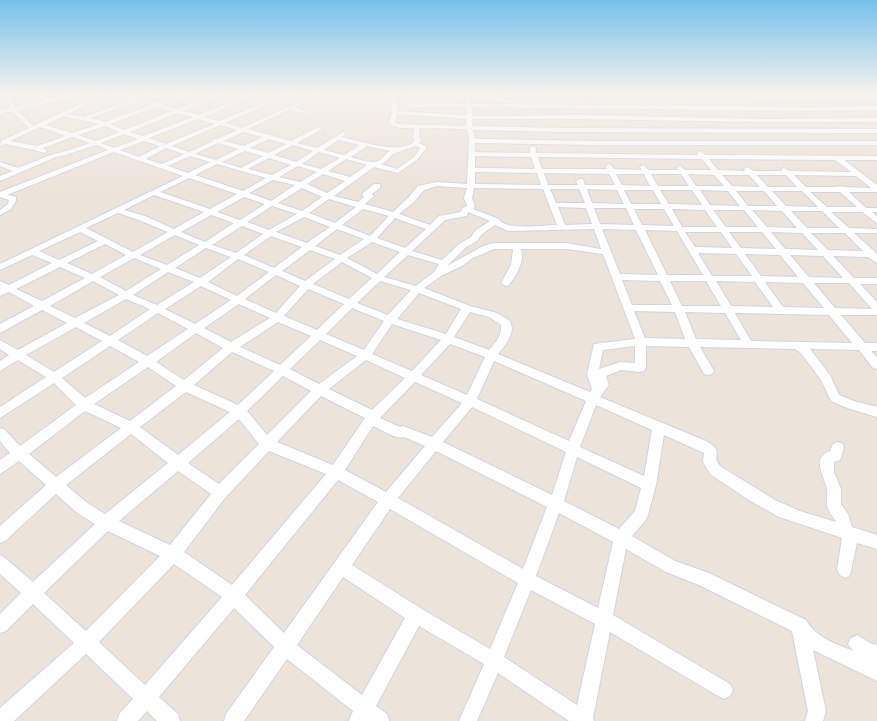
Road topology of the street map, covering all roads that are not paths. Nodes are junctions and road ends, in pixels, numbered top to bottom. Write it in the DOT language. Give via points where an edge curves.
graph roads {
  1 [pos="38,126"];
  2 [pos="99,126"];
  3 [pos="108,126"];
  4 [pos="140,126"];
  5 [pos="170,126"];
  6 [pos="178,126"];
  7 [pos="215,126"];
  8 [pos="229,126"];
  9 [pos="252,126"];
  10 [pos="405,126"];
  11 [pos="417,126"];
  12 [pos="436,126"];
  13 [pos="559,126"];
  14 [pos="587,126"];
  15 [pos="618,126"];
  16 [pos="649,126"];
  17 [pos="677,126"];
  18 [pos="709,126"];
  19 [pos="736,126"];
  20 [pos="770,126"];
  21 [pos="798,126"];
  22 [pos="830,126"];
  23 [pos="859,126"];
  24 [pos="35,127"];
  25 [pos="175,127"];
  26 [pos="469,127"];
  27 [pos="320,128"];
  28 [pos="499,128"];
  29 [pos="530,128"];
  30 [pos="243,130"];
  31 [pos="561,130"];
  32 [pos="589,130"];
  33 [pos="621,130"];
  34 [pos="651,130"];
  35 [pos="713,130"];
  36 [pos="741,130"];
  37 [pos="774,130"];
  38 [pos="680,131"];
  39 [pos="836,131"];
  40 [pos="867,131"];
  41 [pos="877,131"];
  42 [pos="124,132"];
  43 [pos="805,132"];
  44 [pos="195,134"];
  45 [pos="72,135"];
  46 [pos="268,137"];
  47 [pos="877,138"];
  48 [pos="145,139"];
  49 [pos="219,141"];
  50 [pos="472,141"];
  51 [pos="502,141"];
  52 [pos="533,142"];
  53 [pos="563,142"];
  54 [pos="660,142"];
  55 [pos="691,142"];
  56 [pos="2,143"];
  57 [pos="96,143"];
  58 [pos="294,143"];
  59 [pos="598,143"];
  60 [pos="631,143"];
  61 [pos="755,143"];
  62 [pos="820,143"];
  63 [pos="877,143"];
  64 [pos="366,144"];
  65 [pos="415,144"];
  66 [pos="790,144"];
  67 [pos="853,144"];
  68 [pos="166,146"];
  69 [pos="37,148"];
  70 [pos="244,148"];
  71 [pos="761,148"];
  72 [pos="826,148"];
  73 [pos="113,150"];
  74 [pos="318,150"];
  75 [pos="395,150"];
  76 [pos="730,150"];
  77 [pos="190,154"];
  78 [pos="472,154"];
  79 [pos="505,154"];
  80 [pos="533,154"];
  81 [pos="55,155"];
  82 [pos="268,155"];
  83 [pos="569,155"];
  84 [pos="768,155"];
  85 [pos="604,156"];
  86 [pos="671,156"];
  87 [pos="703,156"];
  88 [pos="835,156"];
  89 [pos="347,157"];
  90 [pos="637,157"];
  91 [pos="806,158"];
  92 [pos="140,159"];
  93 [pos="875,159"];
  94 [pos="215,162"];
  95 [pos="0,164"];
  96 [pos="297,164"];
  97 [pos="373,164"];
  98 [pos="76,165"];
  99 [pos="161,167"];
  100 [pos="242,170"];
  101 [pos="471,170"];
  102 [pos="19,171"];
  103 [pos="325,171"];
  104 [pos="540,171"];
  105 [pos="576,171"];
  106 [pos="612,171"];
  107 [pos="646,172"];
  108 [pos="682,172"];
  109 [pos="717,173"];
  110 [pos="750,173"];
  111 [pos="787,173"];
  112 [pos="824,174"];
  113 [pos="858,174"];
  114 [pos="188,175"];
  115 [pos="272,176"];
  116 [pos="0,179"];
  117 [pos="351,180"];
  118 [pos="302,185"];
  119 [pos="377,186"];
  120 [pos="471,186"];
  121 [pos="546,186"];
  122 [pos="582,187"];
  123 [pos="620,188"];
  124 [pos="656,188"];
  125 [pos="694,189"];
  126 [pos="732,189"];
  127 [pos="765,189"];
  128 [pos="802,189"];
  129 [pos="841,189"];
  130 [pos="877,189"];
  131 [pos="153,192"];
  132 [pos="241,194"];
  133 [pos="0,195"];
  134 [pos="327,196"];
  135 [pos="273,204"];
  136 [pos="553,205"];
  137 [pos="362,206"];
  138 [pos="589,206"];
  139 [pos="628,206"];
  140 [pos="667,207"];
  141 [pos="707,207"];
  142 [pos="746,208"];
  143 [pos="784,209"];
  144 [pos="823,209"];
  145 [pos="117,210"];
  146 [pos="468,210"];
  147 [pos="864,210"];
  148 [pos="877,210"];
  149 [pos="210,212"];
  150 [pos="0,213"];
  151 [pos="304,214"];
  152 [pos="394,215"];
  153 [pos="496,221"];
  154 [pos="877,221"];
  155 [pos="243,223"];
  156 [pos="335,226"];
  157 [pos="561,226"];
  158 [pos="597,226"];
  159 [pos="638,227"];
  160 [pos="79,228"];
  161 [pos="431,228"];
  162 [pos="680,229"];
  163 [pos="723,229"];
  164 [pos="762,229"];
  165 [pos="804,230"];
  166 [pos="845,230"];
  167 [pos="877,231"];
  168 [pos="176,232"];
  169 [pos="271,232"];
  170 [pos="372,238"];
  171 [pos="104,241"];
  172 [pos="204,244"];
  173 [pos="516,246"];
  174 [pos="310,247"];
  175 [pos="692,250"];
  176 [pos="738,251"];
  177 [pos="33,252"];
  178 [pos="407,252"];
  179 [pos="607,252"];
  180 [pos="781,252"];
  181 [pos="827,253"];
  182 [pos="874,254"];
  183 [pos="132,255"];
  184 [pos="238,256"];
  185 [pos="341,258"];
  186 [pos="877,260"];
  187 [pos="62,264"];
  188 [pos="0,267"];
  189 [pos="167,269"];
  190 [pos="441,269"];
  191 [pos="275,271"];
  192 [pos="92,277"];
  193 [pos="616,277"];
  194 [pos="378,278"];
  195 [pos="663,278"];
  196 [pos="709,278"];
  197 [pos="758,279"];
  198 [pos="805,280"];
  199 [pos="853,281"];
  200 [pos="877,281"];
  201 [pos="201,282"];
  202 [pos="506,283"];
  203 [pos="307,284"];
  204 [pos="3,289"];
  205 [pos="417,289"];
  206 [pos="126,295"];
  207 [pos="238,300"];
  208 [pos="350,303"];
  209 [pos="42,306"];
  210 [pos="158,308"];
  211 [pos="467,308"];
  212 [pos="628,308"];
  213 [pos="877,308"];
  214 [pos="679,309"];
  215 [pos="727,309"];
  216 [pos="780,310"];
  217 [pos="832,311"];
  218 [pos="877,312"];
  219 [pos="278,317"];
  220 [pos="390,320"];
  221 [pos="74,323"];
  222 [pos="0,329"];
  223 [pos="196,329"];
  224 [pos="318,335"];
  225 [pos="448,338"];
  226 [pos="109,340"];
  227 [pos="641,342"];
  228 [pos="692,343"];
  229 [pos="0,344"];
  230 [pos="748,344"];
  231 [pos="798,345"];
  232 [pos="863,346"];
  233 [pos="231,347"];
  234 [pos="877,347"];
  235 [pos="18,355"];
  236 [pos="366,355"];
  237 [pos="491,355"];
  238 [pos="148,362"];
  239 [pos="877,365"];
  240 [pos="0,367"];
  241 [pos="281,370"];
  242 [pos="708,371"];
  243 [pos="54,377"];
  244 [pos="413,377"];
  245 [pos="185,386"];
  246 [pos="320,390"];
  247 [pos="595,394"];
  248 [pos="470,402"];
  249 [pos="84,405"];
  250 [pos="240,410"];
  251 [pos="877,412"];
  252 [pos="0,413"];
  253 [pos="370,419"];
  254 [pos="659,427"];
  255 [pos="132,428"];
  256 [pos="0,433"];
  257 [pos="267,444"];
  258 [pos="434,444"];
  259 [pos="838,448"];
  260 [pos="571,450"];
  261 [pos="20,453"];
  262 [pos="178,463"];
  263 [pos="0,468"];
  264 [pos="336,472"];
  265 [pos="56,485"];
  266 [pos="649,485"];
  267 [pos="220,493"];
  268 [pos="388,500"];
  269 [pos="556,504"];
  270 [pos="106,524"];
  271 [pos="849,534"];
  272 [pos="0,536"];
  273 [pos="621,538"];
  274 [pos="877,542"];
  275 [pos="173,554"];
  276 [pos="0,563"];
  277 [pos="341,567"];
  278 [pos="845,570"];
  279 [pos="528,580"];
  280 [pos="33,593"];
  281 [pos="234,596"];
  282 [pos="416,615"];
  283 [pos="605,620"];
  284 [pos="0,625"];
  285 [pos="800,626"];
  286 [pos="87,642"];
  287 [pos="857,644"];
  288 [pos="286,647"];
  289 [pos="877,654"];
  290 [pos="495,661"];
  291 [pos="877,672"];
  292 [pos="724,690"];
  293 [pos="146,698"];
  294 [pos="362,716"];
  295 [pos="0,721"];
  296 [pos="126,721"];
  297 [pos="171,721"];
  298 [pos="233,721"];
  299 [pos="380,721"];
  300 [pos="468,721"];
  301 [pos="584,721"];
  302 [pos="814,721"];
  1 -- 24 [label="street"];
  2 -- 45 [label="street"];
  3 -- 42 [label="street"];
  4 -- 42 [label="street"];
  5 -- 25 [label="street"];
  6 -- 25 [label="street"];
  7 -- 44 [label="street"];
  8 -- 30 [label="street"];
  9 -- 30 [label="street"];
  10 -- 11 [label="street"];
  11 -- 12 [label="street"];
  11 -- 65 [label="street" via="416,138 419,139"];
  12 -- 26 [label="street"];
  13 -- 31 [label="street"];
  14 -- 32 [label="street"];
  15 -- 33 [label="street"];
  16 -- 34 [label="street"];
  17 -- 38 [label="street"];
  18 -- 35 [label="street"];
  19 -- 36 [label="street"];
  20 -- 37 [label="street"];
  21 -- 43 [label="street"];
  22 -- 39 [label="street"];
  23 -- 40 [label="street"];
  24 -- 45 [label="street"];
  24 -- 56 [label="street"];
  25 -- 48 [label="street"];
  26 -- 28 [label="street"];
  26 -- 50 [label="street"];
  27 -- 58 [label="street"];
  28 -- 29 [label="street"];
  28 -- 51 [label="street"];
  29 -- 31 [label="street"];
  29 -- 52 [label="street"];
  30 -- 46 [label="street"];
  30 -- 49 [label="street"];
  31 -- 32 [label="street"];
  31 -- 53 [label="street"];
  32 -- 33 [label="street"];
  32 -- 59 [label="street"];
  33 -- 34 [label="street"];
  33 -- 60 [label="street"];
  34 -- 38 [label="street"];
  34 -- 54 [label="street"];
  35 -- 36 [label="street"];
  35 -- 38 [label="street"];
  35 -- 76 [label="street"];
  36 -- 37 [label="street"];
  36 -- 61 [label="street"];
  37 -- 43 [label="street"];
  37 -- 66 [label="street"];
  38 -- 55 [label="street"];
  39 -- 40 [label="street"];
  39 -- 43 [label="street"];
  39 -- 67 [label="street"];
  40 -- 41 [label="street"];
  40 -- 47 [label="street"];
  42 -- 48 [label="street"];
  42 -- 57 [label="street"];
  43 -- 62 [label="street"];
  44 -- 49 [label="street"];
  44 -- 68 [label="street"];
  45 -- 57 [label="street"];
  45 -- 69 [label="street"];
  46 -- 58 [label="street"];
  46 -- 70 [label="street"];
  48 -- 68 [label="street"];
  48 -- 73 [label="street"];
  49 -- 70 [label="street"];
  49 -- 77 [label="street"];
  50 -- 51 [label="street"];
  50 -- 78 [label="street"];
  51 -- 52 [label="street"];
  51 -- 79 [label="street"];
  52 -- 53 [label="street"];
  52 -- 80 [label="street"];
  53 -- 59 [label="street"];
  53 -- 83 [label="street"];
  54 -- 55 [label="street"];
  54 -- 60 [label="street"];
  54 -- 86 [label="street"];
  55 -- 76 [label="street"];
  55 -- 87 [label="street"];
  56 -- 69 [label="street"];
  57 -- 73 [label="street"];
  57 -- 81 [label="street"];
  58 -- 74 [label="street"];
  58 -- 82 [label="street"];
  59 -- 60 [label="street"];
  59 -- 85 [label="street"];
  60 -- 90 [label="street"];
  61 -- 66 [label="street"];
  61 -- 71 [label="street"];
  61 -- 76 [label="street"];
  62 -- 66 [label="street"];
  62 -- 67 [label="street"];
  62 -- 72 [label="street"];
  63 -- 67 [label="street"];
  64 -- 74 [label="street" via="340,136"];
  64 -- 75 [label="street"];
  64 -- 89 [label="street"];
  65 -- 75 [label="street" via="411,148"];
  65 -- 97 [label="street" via="424,147 416,158 398,171"];
  66 -- 91 [label="street"];
  68 -- 77 [label="street"];
  68 -- 92 [label="street"];
  69 -- 81 [label="street"];
  70 -- 82 [label="street"];
  70 -- 94 [label="street"];
  73 -- 92 [label="street"];
  73 -- 98 [label="street"];
  74 -- 89 [label="street"];
  74 -- 96 [label="street"];
  75 -- 97 [label="street" via="382,162"];
  76 -- 84 [label="street"];
  76 -- 87 [label="street"];
  76 -- 110 [label="street"];
  77 -- 94 [label="street"];
  77 -- 99 [label="street"];
  78 -- 79 [label="street"];
  78 -- 101 [label="street"];
  79 -- 80 [label="street"];
  80 -- 83 [label="street"];
  80 -- 104 [label="street"];
  81 -- 98 [label="street"];
  81 -- 102 [label="street"];
  82 -- 96 [label="street"];
  82 -- 100 [label="street"];
  83 -- 85 [label="street"];
  83 -- 105 [label="street"];
  84 -- 91 [label="street"];
  84 -- 111 [label="street"];
  85 -- 90 [label="street"];
  85 -- 106 [label="street"];
  86 -- 87 [label="street"];
  86 -- 90 [label="street"];
  86 -- 108 [label="street"];
  87 -- 109 [label="street"];
  88 -- 91 [label="street"];
  88 -- 93 [label="street"];
  88 -- 113 [label="street"];
  89 -- 97 [label="street"];
  89 -- 103 [label="street"];
  90 -- 107 [label="street"];
  91 -- 112 [label="street"];
  92 -- 99 [label="street"];
  94 -- 100 [label="street"];
  94 -- 114 [label="street"];
  95 -- 102 [label="street"];
  96 -- 103 [label="street"];
  96 -- 115 [label="street"];
  97 -- 117 [label="street"];
  98 -- 133 [label="street"];
  99 -- 114 [label="street"];
  100 -- 115 [label="street"];
  101 -- 104 [label="street"];
  101 -- 120 [label="street"];
  102 -- 116 [label="street"];
  103 -- 117 [label="street"];
  103 -- 118 [label="street"];
  104 -- 105 [label="street"];
  104 -- 121 [label="street"];
  105 -- 106 [label="street"];
  105 -- 122 [label="street"];
  106 -- 107 [label="street"];
  106 -- 123 [label="street"];
  107 -- 108 [label="street"];
  107 -- 124 [label="street"];
  108 -- 109 [label="street"];
  108 -- 125 [label="street"];
  109 -- 110 [label="street"];
  109 -- 126 [label="street"];
  110 -- 111 [label="street"];
  110 -- 127 [label="street"];
  111 -- 112 [label="street"];
  111 -- 128 [label="street"];
  112 -- 113 [label="street"];
  112 -- 129 [label="street"];
  113 -- 130 [label="street"];
  114 -- 131 [label="street"];
  114 -- 132 [label="street"];
  115 -- 118 [label="street"];
  115 -- 132 [label="street"];
  117 -- 134 [label="street"];
  118 -- 134 [label="street"];
  118 -- 135 [label="street"];
  119 -- 137 [label="street" via="366,195 370,196 361,203"];
  120 -- 121 [label="street"];
  120 -- 146 [label="street" via="468,198 471,206"];
  120 -- 152 [label="street" via="426,185"];
  121 -- 122 [label="street"];
  121 -- 136 [label="street"];
  122 -- 123 [label="street"];
  122 -- 138 [label="street"];
  123 -- 124 [label="street"];
  123 -- 139 [label="street"];
  124 -- 125 [label="street"];
  124 -- 140 [label="street"];
  125 -- 126 [label="street"];
  125 -- 141 [label="street"];
  126 -- 127 [label="street"];
  126 -- 142 [label="street"];
  127 -- 128 [label="street"];
  127 -- 143 [label="street"];
  128 -- 129 [label="street"];
  128 -- 144 [label="street"];
  129 -- 130 [label="street"];
  129 -- 147 [label="street"];
  131 -- 145 [label="street"];
  131 -- 149 [label="street"];
  132 -- 135 [label="street"];
  132 -- 149 [label="street"];
  133 -- 150 [label="street" via="14,201"];
  134 -- 137 [label="street"];
  134 -- 151 [label="street"];
  135 -- 151 [label="street"];
  135 -- 155 [label="street"];
  136 -- 138 [label="street"];
  136 -- 157 [label="street"];
  137 -- 152 [label="street"];
  137 -- 156 [label="street"];
  138 -- 139 [label="street"];
  138 -- 158 [label="street"];
  139 -- 140 [label="street"];
  139 -- 159 [label="street"];
  140 -- 141 [label="street"];
  140 -- 162 [label="street"];
  141 -- 142 [label="street"];
  141 -- 163 [label="street"];
  142 -- 143 [label="street"];
  142 -- 164 [label="street"];
  143 -- 144 [label="street"];
  143 -- 165 [label="street"];
  144 -- 147 [label="street"];
  144 -- 166 [label="street"];
  145 -- 160 [label="street"];
  145 -- 168 [label="street"];
  146 -- 153 [label="street" via="479,212"];
  146 -- 161 [label="street" via="465,210 464,214 442,218"];
  147 -- 148 [label="street"];
  147 -- 154 [label="street"];
  149 -- 155 [label="street"];
  149 -- 168 [label="street"];
  151 -- 156 [label="street"];
  151 -- 169 [label="street"];
  152 -- 161 [label="street"];
  152 -- 170 [label="street"];
  153 -- 157 [label="street" via="508,229"];
  153 -- 190 [label="street" via="462,246"];
  155 -- 169 [label="street"];
  155 -- 172 [label="street"];
  156 -- 170 [label="street"];
  156 -- 174 [label="street"];
  157 -- 158 [label="street"];
  158 -- 159 [label="street"];
  158 -- 179 [label="street"];
  159 -- 162 [label="street"];
  159 -- 195 [label="street"];
  160 -- 171 [label="street"];
  160 -- 177 [label="street"];
  161 -- 178 [label="street"];
  162 -- 163 [label="street"];
  162 -- 175 [label="street"];
  163 -- 164 [label="street"];
  163 -- 176 [label="street"];
  164 -- 165 [label="street"];
  164 -- 180 [label="street"];
  165 -- 166 [label="street"];
  165 -- 181 [label="street"];
  166 -- 167 [label="street"];
  166 -- 182 [label="street"];
  168 -- 172 [label="street"];
  168 -- 183 [label="street"];
  169 -- 174 [label="street"];
  169 -- 184 [label="street"];
  170 -- 178 [label="street"];
  170 -- 185 [label="street"];
  171 -- 183 [label="street"];
  171 -- 187 [label="street"];
  172 -- 184 [label="street"];
  172 -- 189 [label="street"];
  173 -- 179 [label="street" via="566,246"];
  173 -- 190 [label="street" via="486,248 459,264"];
  173 -- 202 [label="street" via="518,249 515,266"];
  174 -- 185 [label="street"];
  174 -- 191 [label="street"];
  175 -- 176 [label="street"];
  175 -- 196 [label="street"];
  176 -- 180 [label="street"];
  176 -- 197 [label="street"];
  177 -- 187 [label="street"];
  177 -- 188 [label="street"];
  178 -- 190 [label="street"];
  178 -- 194 [label="street"];
  179 -- 193 [label="street"];
  180 -- 181 [label="street"];
  180 -- 198 [label="street"];
  181 -- 182 [label="street"];
  181 -- 199 [label="street"];
  182 -- 186 [label="street"];
  183 -- 189 [label="street"];
  183 -- 192 [label="street"];
  184 -- 191 [label="street"];
  184 -- 201 [label="street"];
  185 -- 194 [label="street"];
  185 -- 203 [label="street"];
  187 -- 192 [label="street"];
  187 -- 204 [label="street"];
  189 -- 201 [label="street"];
  189 -- 206 [label="street"];
  190 -- 205 [label="street"];
  191 -- 203 [label="street"];
  191 -- 207 [label="street"];
  192 -- 206 [label="street"];
  192 -- 209 [label="street"];
  193 -- 195 [label="street"];
  193 -- 212 [label="street"];
  194 -- 205 [label="street"];
  194 -- 208 [label="street"];
  195 -- 196 [label="street"];
  195 -- 214 [label="street"];
  196 -- 197 [label="street"];
  196 -- 215 [label="street"];
  197 -- 198 [label="street"];
  197 -- 216 [label="street"];
  198 -- 199 [label="street"];
  198 -- 217 [label="street"];
  199 -- 200 [label="street"];
  199 -- 213 [label="street"];
  201 -- 207 [label="street"];
  201 -- 210 [label="street"];
  203 -- 208 [label="street"];
  203 -- 219 [label="street"];
  204 -- 209 [label="street"];
  205 -- 211 [label="street"];
  205 -- 220 [label="street"];
  206 -- 210 [label="street"];
  206 -- 221 [label="street"];
  207 -- 219 [label="street"];
  207 -- 223 [label="street"];
  208 -- 220 [label="street"];
  208 -- 224 [label="street"];
  209 -- 221 [label="street"];
  209 -- 222 [label="street"];
  210 -- 223 [label="street"];
  210 -- 226 [label="street"];
  211 -- 225 [label="street"];
  211 -- 237 [label="street" via="493,315 506,323 504,339"];
  212 -- 214 [label="street"];
  212 -- 227 [label="street"];
  214 -- 215 [label="street"];
  214 -- 228 [label="street"];
  215 -- 216 [label="street"];
  215 -- 230 [label="street"];
  216 -- 217 [label="street"];
  217 -- 218 [label="street"];
  217 -- 232 [label="street"];
  219 -- 224 [label="street"];
  219 -- 233 [label="street"];
  220 -- 225 [label="street"];
  220 -- 236 [label="street"];
  221 -- 226 [label="street"];
  221 -- 235 [label="street"];
  223 -- 233 [label="street"];
  223 -- 238 [label="street"];
  224 -- 236 [label="street"];
  224 -- 241 [label="street"];
  225 -- 237 [label="street"];
  225 -- 244 [label="street"];
  226 -- 238 [label="street"];
  226 -- 243 [label="street"];
  227 -- 228 [label="street"];
  227 -- 247 [label="street" via="640,368 620,366 602,373 600,376 603,385"];
  227 -- 247 [label="street" via="598,347 593,374"];
  228 -- 230 [label="street"];
  228 -- 242 [label="street"];
  229 -- 235 [label="street"];
  230 -- 231 [label="street"];
  231 -- 232 [label="street"];
  231 -- 251 [label="street" via="801,350 805,350 826,378 835,398"];
  232 -- 234 [label="street"];
  232 -- 239 [label="street"];
  233 -- 241 [label="street"];
  233 -- 245 [label="street"];
  235 -- 240 [label="street"];
  235 -- 243 [label="street"];
  236 -- 244 [label="street"];
  236 -- 246 [label="street"];
  237 -- 247 [label="street"];
  237 -- 248 [label="street"];
  238 -- 245 [label="street"];
  238 -- 249 [label="street"];
  241 -- 246 [label="street"];
  241 -- 250 [label="street"];
  243 -- 249 [label="street"];
  243 -- 252 [label="street"];
  244 -- 248 [label="street"];
  244 -- 253 [label="street"];
  245 -- 250 [label="street"];
  245 -- 255 [label="street"];
  246 -- 253 [label="street" via="370,415"];
  246 -- 257 [label="street"];
  247 -- 254 [label="street"];
  247 -- 260 [label="street"];
  248 -- 258 [label="street"];
  248 -- 260 [label="street"];
  249 -- 255 [label="street"];
  249 -- 261 [label="street"];
  250 -- 257 [label="street"];
  250 -- 262 [label="street"];
  253 -- 258 [label="street"];
  253 -- 264 [label="street"];
  254 -- 266 [label="street"];
  254 -- 271 [label="street" via="710,450 710,462 717,472 756,498 796,516"];
  255 -- 262 [label="street"];
  255 -- 265 [label="street"];
  256 -- 261 [label="street"];
  257 -- 264 [label="street"];
  257 -- 267 [label="street"];
  258 -- 268 [label="street"];
  258 -- 269 [label="street"];
  259 -- 271 [label="street" via="834,456 827,460 827,472 834,489 834,506 843,519 845,531"];
  260 -- 266 [label="street"];
  260 -- 269 [label="street"];
  261 -- 263 [label="street"];
  261 -- 265 [label="street"];
  262 -- 267 [label="street"];
  262 -- 270 [label="street"];
  264 -- 268 [label="street"];
  264 -- 281 [label="street"];
  265 -- 270 [label="street"];
  265 -- 272 [label="street"];
  266 -- 273 [label="street" via="641,515"];
  267 -- 275 [label="street"];
  268 -- 277 [label="street"];
  268 -- 279 [label="street"];
  269 -- 273 [label="street"];
  269 -- 279 [label="street"];
  270 -- 275 [label="street"];
  270 -- 280 [label="street"];
  271 -- 274 [label="street"];
  271 -- 278 [label="street"];
  273 -- 283 [label="street"];
  273 -- 285 [label="street" via="671,567 703,579"];
  275 -- 281 [label="street"];
  275 -- 286 [label="street"];
  276 -- 280 [label="street"];
  277 -- 282 [label="street"];
  277 -- 288 [label="street"];
  279 -- 283 [label="street"];
  279 -- 290 [label="street"];
  280 -- 284 [label="street"];
  280 -- 286 [label="street"];
  281 -- 288 [label="street"];
  281 -- 293 [label="street"];
  282 -- 290 [label="street"];
  282 -- 294 [label="street"];
  283 -- 292 [label="street"];
  283 -- 301 [label="street"];
  285 -- 291 [label="street" via="814,642"];
  285 -- 302 [label="street" via="817,711"];
  286 -- 293 [label="street"];
  286 -- 295 [label="street"];
  287 -- 289 [label="street" via="868,652"];
  288 -- 294 [label="street"];
  288 -- 298 [label="street"];
  290 -- 300 [label="street"];
  290 -- 301 [label="street"];
  293 -- 296 [label="street"];
  293 -- 297 [label="street"];
  294 -- 299 [label="street"];
}
